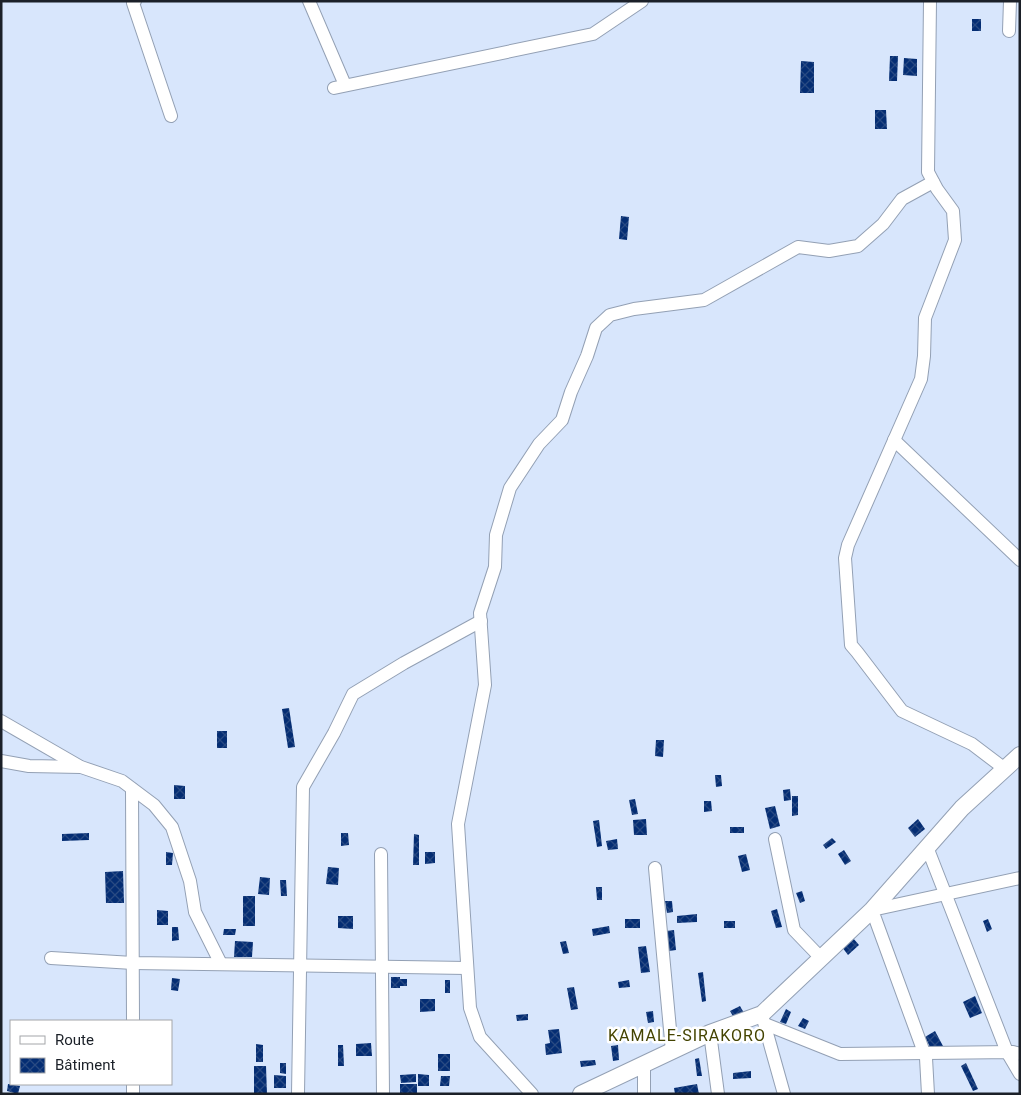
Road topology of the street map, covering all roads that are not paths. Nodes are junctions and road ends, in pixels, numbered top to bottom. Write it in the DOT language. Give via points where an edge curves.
graph roads {
  1 [pos="135,1"];
  2 [pos="309,1"];
  3 [pos="642,1"];
  4 [pos="930,1"];
  5 [pos="1010,1"];
  6 [pos="1009,31"];
  7 [pos="171,116"];
  8 [pos="933,182"];
  9 [pos="894,440"];
  10 [pos="1020,560"];
  11 [pos="481,621"];
  12 [pos="1,721"];
  13 [pos="1020,755"];
  14 [pos="1,760"];
  15 [pos="81,767"];
  16 [pos="1005,769"];
  17 [pos="132,789"];
  18 [pos="775,839"];
  19 [pos="927,847"];
  20 [pos="381,854"];
  21 [pos="655,868"];
  22 [pos="1020,878"];
  23 [pos="945,894"];
  24 [pos="872,910"];
  25 [pos="51,958"];
  26 [pos="821,958"];
  27 [pos="133,963"];
  28 [pos="221,964"];
  29 [pos="300,965"];
  30 [pos="382,967"];
  31 [pos="467,968"];
  32 [pos="763,1019"];
  33 [pos="133,1020"];
  34 [pos="710,1033"];
  35 [pos="672,1051"];
  36 [pos="924,1053"];
  37 [pos="1013,1053"];
  38 [pos="644,1064"];
  39 [pos="1020,1074"];
  40 [pos="298,1094"];
  41 [pos="383,1094"];
  42 [pos="532,1094"];
  43 [pos="582,1094"];
  44 [pos="644,1094"];
  45 [pos="718,1094"];
  46 [pos="784,1094"];
  47 [pos="928,1094"];
  1 -- 7 [label="street" via="133,3"];
  2 -- 3 [label="street" via="340,86 593,34"];
  4 -- 8 [label="street" via="928,172"];
  5 -- 6 [label="street"];
  8 -- 9 [label="street" via="953,211 955,240 925,318 921,379"];
  8 -- 11 [label="street" via="902,199 883,224 858,246 829,251 798,247 704,300 634,308 610,315 596,328 562,420 539,444 510,488 496,535 495,567 480,613"];
  9 -- 10 [label="street"];
  9 -- 16 [label="street" via="848,544 845,558 851,644 902,711 972,744"];
  11 -- 29 [label="street" via="354,694 304,786"];
  11 -- 31 [label="street" via="485,685 458,824"];
  12 -- 15 [label="street"];
  13 -- 16 [label="street"];
  14 -- 15 [label="street" via="29,766"];
  15 -- 17 [label="street" via="122,781"];
  16 -- 19 [label="street" via="962,808"];
  17 -- 27 [label="street"];
  17 -- 28 [label="street" via="154,805 172,827 190,881 196,912"];
  18 -- 26 [label="street" via="794,930"];
  19 -- 23 [label="street"];
  19 -- 24 [label="street"];
  20 -- 30 [label="street"];
  21 -- 35 [label="street"];
  22 -- 23 [label="street"];
  23 -- 24 [label="street"];
  23 -- 37 [label="street"];
  24 -- 26 [label="street"];
  24 -- 36 [label="street"];
  25 -- 27 [label="street"];
  26 -- 32 [label="street"];
  27 -- 28 [label="street"];
  27 -- 33 [label="street"];
  28 -- 29 [label="street"];
  29 -- 30 [label="street"];
  29 -- 40 [label="street"];
  30 -- 31 [label="street"];
  30 -- 41 [label="street"];
  31 -- 42 [label="street" via="470,1008 480,1037"];
  32 -- 34 [label="street"];
  32 -- 36 [label="street" via="840,1054"];
  32 -- 46 [label="street"];
  34 -- 35 [label="street"];
  34 -- 45 [label="street"];
  35 -- 38 [label="street"];
  36 -- 37 [label="street"];
  36 -- 47 [label="street"];
  37 -- 39 [label="street"];
  38 -- 43 [label="street"];
  38 -- 44 [label="street"];
}
